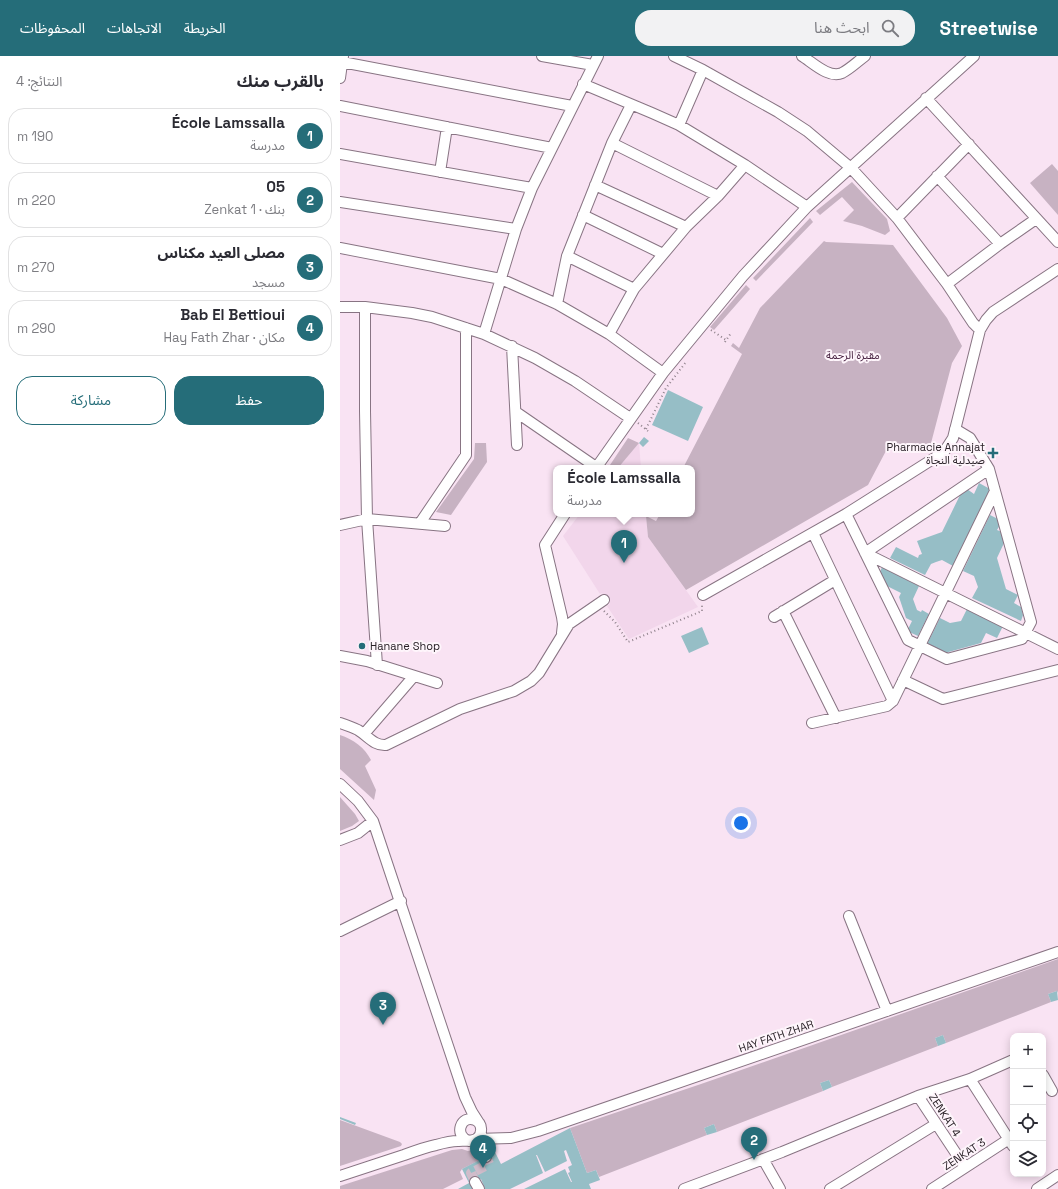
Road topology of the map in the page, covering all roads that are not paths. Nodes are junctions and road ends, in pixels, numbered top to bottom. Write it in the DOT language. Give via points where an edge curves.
graph roads {
  1 [pos="542,56"];
  2 [pos="598,56"];
  3 [pos="674,56"];
  4 [pos="802,56"];
  5 [pos="865,56"];
  6 [pos="971,57"];
  7 [pos="343,59"];
  8 [pos="592,65"];
  9 [pos="703,70"];
  10 [pos="340,78"];
  11 [pos="583,84"];
  12 [pos="926,98"];
  13 [pos="631,105"];
  14 [pos="340,106"];
  15 [pos="572,106"];
  16 [pos="679,125"];
  17 [pos="447,127"];
  18 [pos="612,143"];
  19 [pos="969,144"];
  20 [pos="552,148"];
  21 [pos="340,154"];
  22 [pos="745,165"];
  23 [pos="851,168"];
  24 [pos="440,172"];
  25 [pos="937,176"];
  26 [pos="595,185"];
  27 [pos="532,188"];
  28 [pos="718,196"];
  29 [pos="340,202"];
  30 [pos="807,207"];
  31 [pos="583,215"];
  32 [pos="897,218"];
  33 [pos="1036,219"];
  34 [pos="686,228"];
  35 [pos="516,229"];
  36 [pos="1058,242"];
  37 [pos="1000,244"];
  38 [pos="340,248"];
  39 [pos="663,254"];
  40 [pos="567,256"];
  41 [pos="1058,268"];
  42 [pos="501,279"];
  43 [pos="946,284"];
  44 [pos="634,289"];
  45 [pos="557,304"];
  46 [pos="340,307"];
  47 [pos="365,307"];
  48 [pos="466,328"];
  49 [pos="980,330"];
  50 [pos="484,334"];
  51 [pos="609,334"];
  52 [pos="512,346"];
  53 [pos="663,373"];
  54 [pos="516,412"];
  55 [pos="630,418"];
  56 [pos="955,429"];
  57 [pos="517,445"];
  58 [pos="592,465"];
  59 [pos="598,465"];
  60 [pos="989,469"];
  61 [pos="995,491"];
  62 [pos="846,514"];
  63 [pos="563,517"];
  64 [pos="367,519"];
  65 [pos="420,523"];
  66 [pos="340,525"];
  67 [pos="445,526"];
  68 [pos="813,533"];
  69 [pos="865,553"];
  70 [pos="835,580"];
  71 [pos="946,593"];
  72 [pos="703,595"];
  73 [pos="600,602"];
  74 [pos="562,633"];
  75 [pos="1026,633"];
  76 [pos="920,646"];
  77 [pos="1058,649"];
  78 [pos="340,656"];
  79 [pos="377,665"];
  80 [pos="1058,670"];
  81 [pos="414,676"];
  82 [pos="903,680"];
  83 [pos="437,683"];
  84 [pos="893,701"];
  85 [pos="836,718"];
  86 [pos="812,723"];
  87 [pos="340,724"];
  88 [pos="364,734"];
  89 [pos="340,784"];
  90 [pos="373,821"];
  91 [pos="340,840"];
  92 [pos="401,901"];
  93 [pos="849,916"];
  94 [pos="340,931"];
  95 [pos="1058,952"];
  96 [pos="887,1011"];
  97 [pos="1010,1061"];
  98 [pos="970,1079"];
  99 [pos="1046,1080"];
  100 [pos="1052,1091"];
  101 [pos="918,1096"];
  102 [pos="465,1097"];
  103 [pos="480,1124"];
  104 [pos="936,1124"];
  105 [pos="461,1125"];
  106 [pos="502,1138"];
  107 [pos="473,1140"];
  108 [pos="1010,1141"];
  109 [pos="1010,1144"];
  110 [pos="434,1145"];
  111 [pos="486,1157"];
  112 [pos="763,1159"];
  113 [pos="965,1167"];
  114 [pos="1058,1175"];
  115 [pos="340,1176"];
  116 [pos="684,1189"];
  117 [pos="780,1189"];
  118 [pos="830,1189"];
  119 [pos="932,1189"];
  120 [pos="1037,1189"];
  1 -- 8 [label="street"];
  2 -- 8 [label="street"];
  3 -- 9 [label="street"];
  4 -- 5 [label="street" via="835,74 842,73"];
  6 -- 12 [label="street"];
  7 -- 10 [label="street"];
  7 -- 15 [label="street"];
  8 -- 11 [label="street"];
  9 -- 16 [label="street"];
  9 -- 23 [label="street" via="783,115 807,131"];
  11 -- 13 [label="street"];
  11 -- 15 [label="street"];
  12 -- 19 [label="street"];
  12 -- 23 [label="street"];
  13 -- 16 [label="street"];
  13 -- 18 [label="street"];
  14 -- 17 [label="street"];
  15 -- 20 [label="street"];
  16 -- 22 [label="street"];
  17 -- 20 [label="street"];
  17 -- 24 [label="street"];
  18 -- 26 [label="street"];
  18 -- 28 [label="street"];
  19 -- 25 [label="street"];
  19 -- 33 [label="street"];
  20 -- 27 [label="street"];
  21 -- 24 [label="street"];
  22 -- 28 [label="street"];
  22 -- 30 [label="street"];
  23 -- 30 [label="street"];
  23 -- 32 [label="street"];
  24 -- 27 [label="street"];
  25 -- 32 [label="street"];
  25 -- 37 [label="street"];
  26 -- 31 [label="street"];
  26 -- 34 [label="street"];
  27 -- 35 [label="street"];
  28 -- 34 [label="street"];
  29 -- 35 [label="street"];
  30 -- 53 [label="street" via="742,276"];
  31 -- 39 [label="street"];
  31 -- 40 [label="street"];
  32 -- 43 [label="street"];
  33 -- 36 [label="street"];
  33 -- 37 [label="street"];
  34 -- 39 [label="street"];
  35 -- 42 [label="street"];
  37 -- 43 [label="street"];
  38 -- 42 [label="street"];
  39 -- 44 [label="street"];
  40 -- 44 [label="street"];
  40 -- 45 [label="street"];
  41 -- 49 [label="street" via="994,312"];
  42 -- 45 [label="street"];
  42 -- 50 [label="street"];
  43 -- 49 [label="street" via="972,323"];
  44 -- 51 [label="street"];
  45 -- 51 [label="street"];
  46 -- 47 [label="street"];
  47 -- 48 [label="street" via="432,317"];
  47 -- 64 [label="street"];
  48 -- 50 [label="street"];
  48 -- 65 [label="street" via="466,455"];
  49 -- 56 [label="street"];
  50 -- 52 [label="street"];
  51 -- 53 [label="street"];
  52 -- 54 [label="street"];
  52 -- 55 [label="street" via="575,381"];
  53 -- 55 [label="street"];
  54 -- 57 [label="street"];
  54 -- 58 [label="street"];
  55 -- 59 [label="street"];
  56 -- 60 [label="street" via="970,438"];
  56 -- 62 [label="street" via="953,438 944,452"];
  60 -- 61 [label="street"];
  60 -- 69 [label="street"];
  61 -- 71 [label="street"];
  61 -- 75 [label="street" via="1031,622"];
  62 -- 68 [label="street"];
  62 -- 69 [label="street"];
  63 -- 74 [label="street" via="545,545 562,616"];
  64 -- 65 [label="street"];
  64 -- 66 [label="street"];
  64 -- 79 [label="street"];
  65 -- 67 [label="street"];
  68 -- 70 [label="street"];
  68 -- 72 [label="street"];
  69 -- 71 [label="street"];
  69 -- 76 [label="street" via="908,640"];
  70 -- 84 [label="street"];
  70 -- 85 [label="street" via="779,614"];
  71 -- 75 [label="street"];
  71 -- 76 [label="street"];
  73 -- 74 [label="street" via="569,624"];
  74 -- 88 [label="street" via="539,673 514,691 460,709 386,745 375,743"];
  75 -- 76 [label="street" via="1022,639 947,659"];
  75 -- 77 [label="street"];
  76 -- 82 [label="street"];
  78 -- 79 [label="street"];
  79 -- 81 [label="street"];
  80 -- 82 [label="street" via="943,699"];
  81 -- 83 [label="street"];
  81 -- 88 [label="street"];
  82 -- 84 [label="street"];
  84 -- 85 [label="street" via="887,706"];
  85 -- 86 [label="street"];
  87 -- 88 [label="street"];
  89 -- 90 [label="street" via="358,801"];
  90 -- 91 [label="street" via="358,833"];
  90 -- 92 [label="street"];
  92 -- 94 [label="street"];
  92 -- 102 [label="street"];
  93 -- 96 [label="street"];
  95 -- 96 [label="street, HAY FATH ZHAR"];
  96 -- 106 [label="street, HAY FATH ZHAR" via="538,1131"];
  97 -- 98 [label="street"];
  98 -- 101 [label="street"];
  98 -- 108 [label="street"];
  99 -- 100 [label="street"];
  101 -- 104 [label="street, ZENKAT 4"];
  101 -- 112 [label="street"];
  102 -- 103 [label="street"];
  102 -- 105 [label="street"];
  103 -- 105 [label="street" via="470,1119"];
  103 -- 106 [label="street" via="488,1132"];
  103 -- 107 [label="street" via="481,1134"];
  104 -- 113 [label="street, ZENKAT 4"];
  104 -- 118 [label="street"];
  105 -- 107 [label="street" via="463,1138"];
  105 -- 110 [label="street" via="455,1133"];
  106 -- 107 [label="street, HAY FATH ZHAR"];
  107 -- 110 [label="street, HAY FATH ZHAR"];
  107 -- 111 [label="street"];
  109 -- 113 [label="street, ZENKAT 3"];
  110 -- 115 [label="street"];
  112 -- 116 [label="street"];
  112 -- 117 [label="street"];
  113 -- 119 [label="street, ZENKAT 3"];
  114 -- 120 [label="street"];
}
